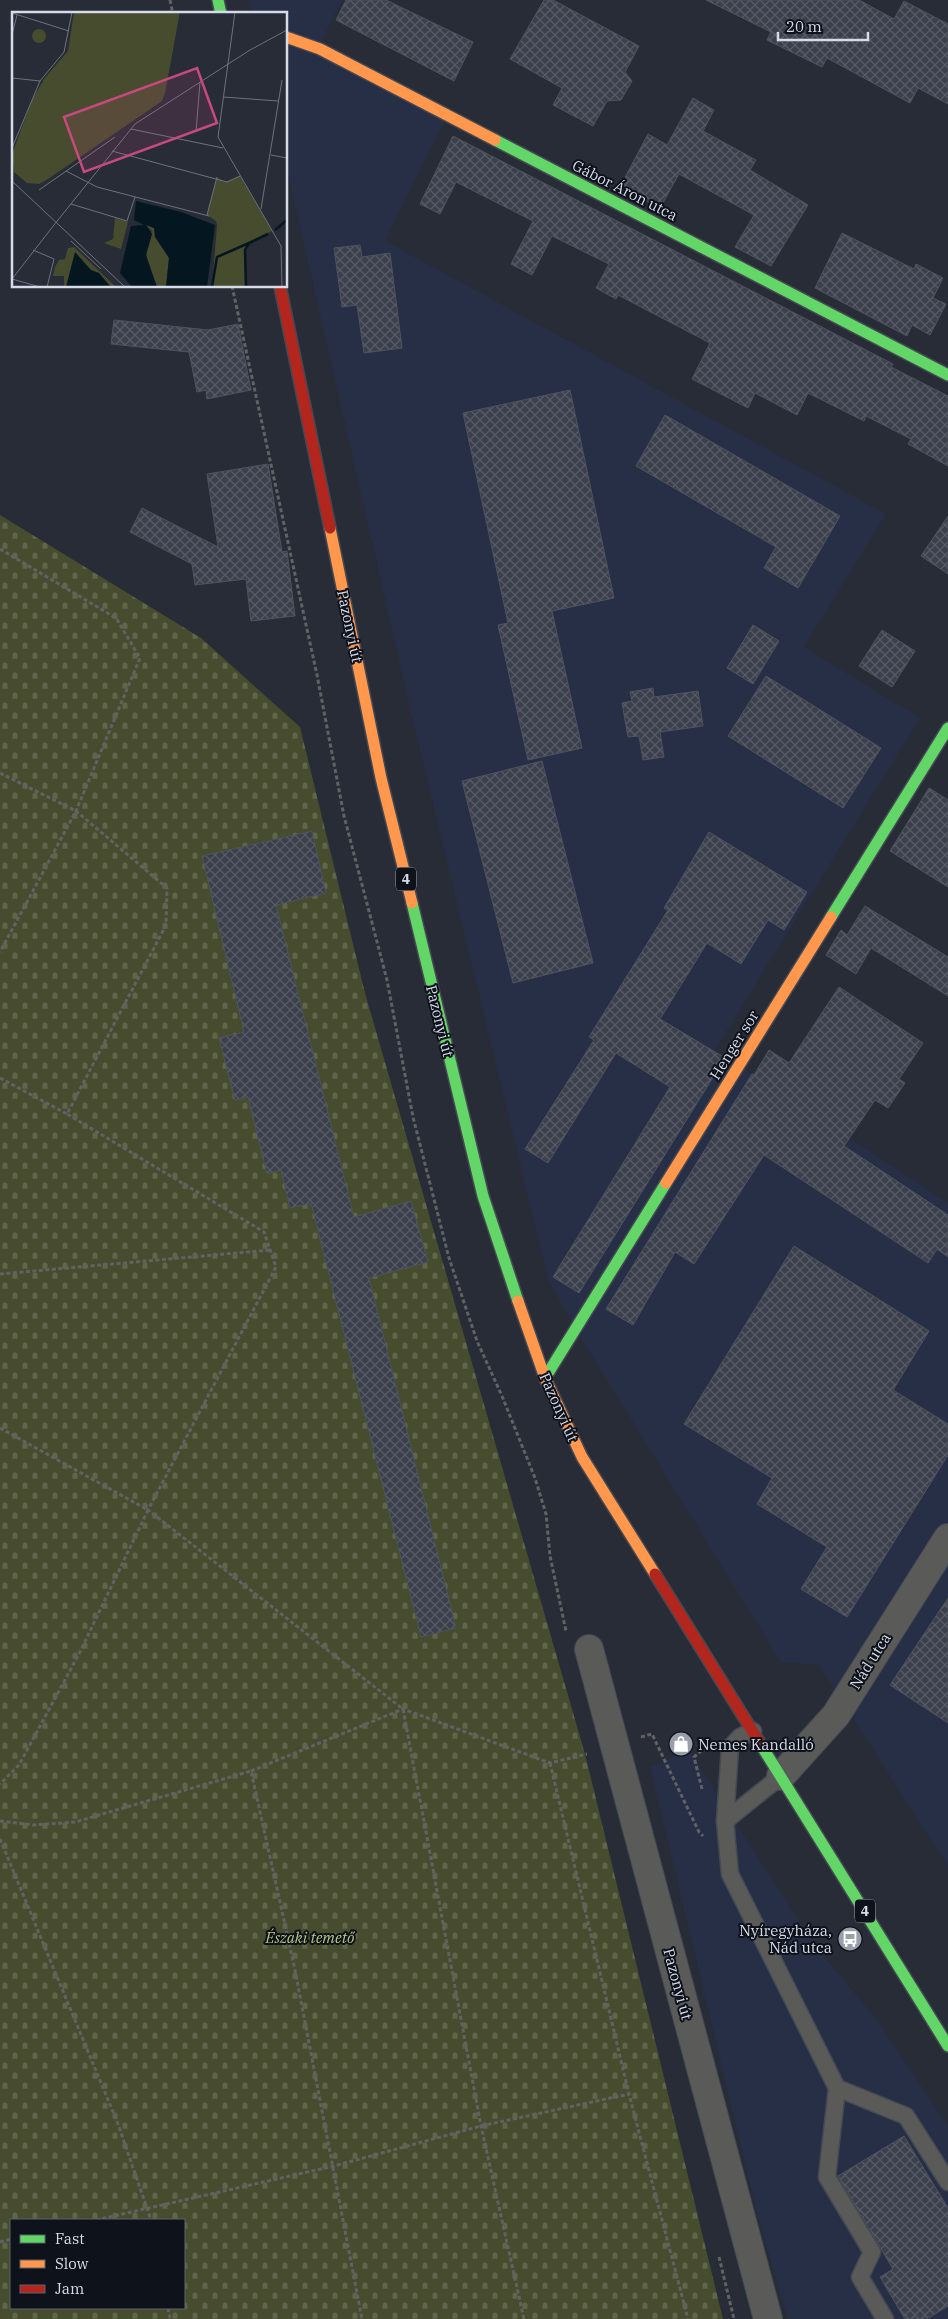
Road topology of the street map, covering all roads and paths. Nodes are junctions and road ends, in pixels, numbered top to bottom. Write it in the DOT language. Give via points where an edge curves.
graph roads {
  1 [pos="288,37"];
  2 [pos="232,288"];
  3 [pos="280,288"];
  4 [pos="948,375"];
  5 [pos="0,549"];
  6 [pos="948,728"];
  7 [pos="0,773"];
  8 [pos="76,810"];
  9 [pos="0,952"];
  10 [pos="0,1078"];
  11 [pos="66,1114"];
  12 [pos="270,1250"];
  13 [pos="0,1274"];
  14 [pos="545,1378"];
  15 [pos="0,1428"];
  16 [pos="148,1510"];
  17 [pos="948,1538"];
  18 [pos="578,1643"];
  19 [pos="403,1709"];
  20 [pos="753,1731"];
  21 [pos="652,1734"];
  22 [pos="614,1747"];
  23 [pos="550,1763"];
  24 [pos="251,1771"];
  25 [pos="781,1776"];
  26 [pos="0,1784"];
  27 [pos="724,1821"];
  28 [pos="0,1822"];
  29 [pos="0,1839"];
  30 [pos="728,1854"];
  31 [pos="948,2046"];
  32 [pos="837,2088"];
  33 [pos="629,2094"];
  34 [pos="481,2126"];
  35 [pos="334,2166"];
  36 [pos="948,2182"];
  37 [pos="149,2208"];
  38 [pos="100,2219"];
  39 [pos="152,2219"];
  40 [pos="362,2319"];
  41 [pos="524,2319"];
  42 [pos="688,2319"];
  43 [pos="768,2319"];
  44 [pos="885,2319"];
  1 -- 4 [label="main road, Gábor Áron utca" via="320,48"];
  2 -- 18 [label="path" via="317,675 344,816 387,980 413,1117 449,1258 476,1341 535,1478 546,1514 550,1556"];
  3 -- 14 [label="main road, Pazonyi út / 4" via="381,778 480,1186 504,1265"];
  5 -- 8 [label="path" via="116,618 140,658"];
  6 -- 14 [label="main road, Henger sor"];
  7 -- 8 [label="path"];
  8 -- 9 [label="path"];
  8 -- 11 [label="path" via="167,888 166,925"];
  10 -- 11 [label="path"];
  11 -- 12 [label="path" via="264,1232"];
  12 -- 13 [label="path"];
  12 -- 16 [label="path" via="276,1267"];
  14 -- 20 [label="main road, Pazonyi út / 4" via="582,1457"];
  15 -- 16 [label="path"];
  16 -- 19 [label="path"];
  16 -- 26 [label="path" via="80,1652 19,1765"];
  17 -- 25 [label="street, Nád utca" via="836,1715"];
  18 -- 22 [label="street, Pazonyi út"];
  19 -- 23 [label="path"];
  19 -- 24 [label="path"];
  19 -- 34 [label="path"];
  20 -- 25 [label="main road, 4"];
  20 -- 27 [label="lane" via="740,1737 730,1748"];
  21 -- 30 [label="path" via="699,1832"];
  22 -- 23 [label="path"];
  22 -- 43 [label="street, Pazonyi út"];
  23 -- 33 [label="path"];
  24 -- 28 [label="path" via="76,1822 33,1825"];
  24 -- 35 [label="path"];
  25 -- 27 [label="lane"];
  25 -- 31 [label="main road, 4"];
  27 -- 30 [label="lane"];
  29 -- 37 [label="path" via="118,2124"];
  30 -- 32 [label="lane" via="730,1874"];
  32 -- 36 [label="lane" via="906,2116"];
  32 -- 44 [label="lane" via="827,2177 872,2252 860,2277"];
  33 -- 34 [label="path"];
  33 -- 42 [label="path"];
  34 -- 35 [label="path"];
  34 -- 41 [label="path"];
  35 -- 37 [label="path"];
  35 -- 40 [label="path"];
  37 -- 38 [label="path"];
  37 -- 39 [label="path"];
}
